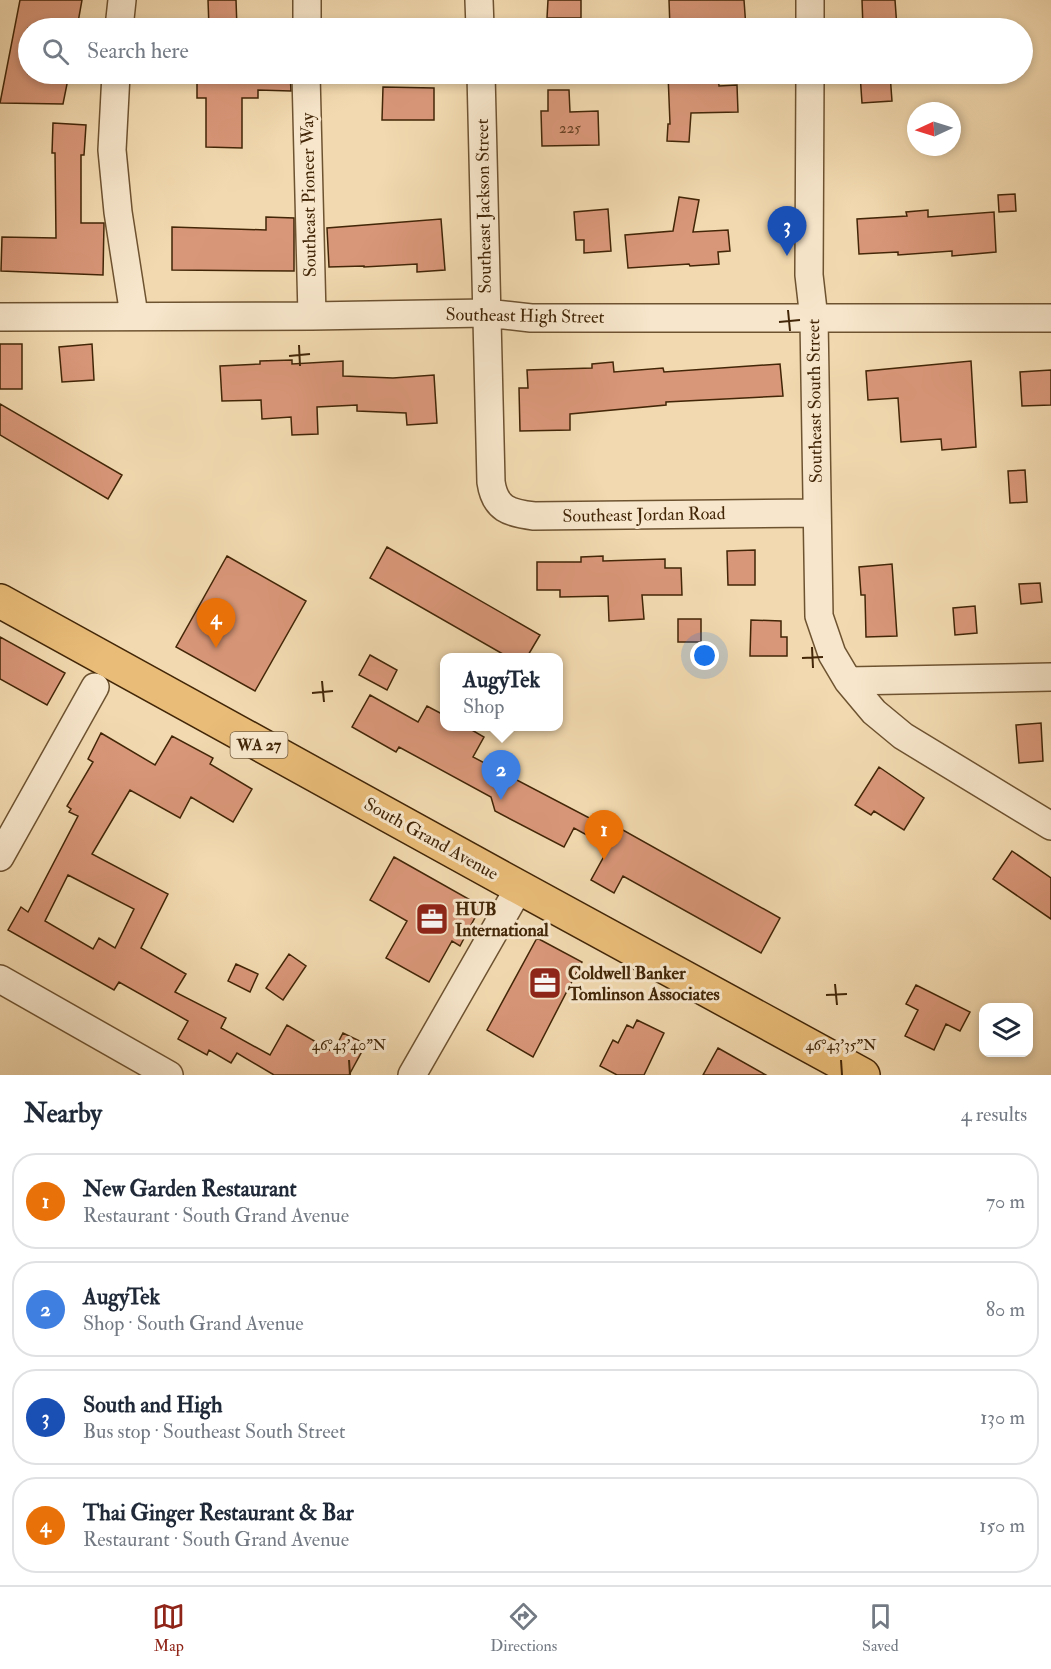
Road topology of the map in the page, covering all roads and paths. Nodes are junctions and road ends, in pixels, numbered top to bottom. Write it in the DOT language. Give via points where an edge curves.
graph roads {
  1 [pos="122,0"];
  2 [pos="307,0"];
  3 [pos="479,0"];
  4 [pos="810,0"];
  5 [pos="121,18"];
  6 [pos="307,18"];
  7 [pos="480,18"];
  8 [pos="810,18"];
  9 [pos="115,84"];
  10 [pos="306,84"];
  11 [pos="481,84"];
  12 [pos="810,84"];
  13 [pos="486,313"];
  14 [pos="134,315"];
  15 [pos="312,316"];
  16 [pos="0,317"];
  17 [pos="1051,318"];
  18 [pos="814,319"];
  19 [pos="491,482"];
  20 [pos="817,513"];
  21 [pos="0,601"];
  22 [pos="1051,677"];
  23 [pos="848,681"];
  24 [pos="95,687"];
  25 [pos="1051,826"];
  26 [pos="0,857"];
  27 [pos="519,888"];
  28 [pos="0,979"];
  29 [pos="169,1075"];
  30 [pos="412,1075"];
  31 [pos="863,1075"];
  1 -- 5 [label="street"];
  2 -- 6 [label="street"];
  3 -- 7 [label="street"];
  4 -- 8 [label="street"];
  9 -- 14 [label="street" via="112,150"];
  10 -- 15 [label="street, Southeast Pioneer Way"];
  11 -- 13 [label="street, Southeast Jackson Street"];
  12 -- 18 [label="street, Southeast South Street" via="809,275"];
  13 -- 15 [label="street, Southeast High Street"];
  13 -- 18 [label="street, Southeast High Street" via="531,318"];
  13 -- 19 [label="street, Southeast Jackson Street"];
  14 -- 15 [label="street, Southeast High Street"];
  14 -- 16 [label="street, Southeast High Street"];
  17 -- 18 [label="street, Southeast High Street"];
  18 -- 20 [label="street, Southeast South Street"];
  19 -- 20 [label="street, Southeast Jordan Road" via="493,496 503,507 534,516"];
  20 -- 23 [label="street, Southeast South Street" via="819,616 832,654"];
  21 -- 27 [label="main road, South Grand Avenue / WA 27"];
  22 -- 23 [label="street"];
  23 -- 25 [label="street, Southeast South Street" via="874,712 903,736"];
  24 -- 26 [label="street"];
  27 -- 30 [label="street"];
  27 -- 31 [label="main road, South Grand Avenue / WA 27"];
  28 -- 29 [label="street"];
}
